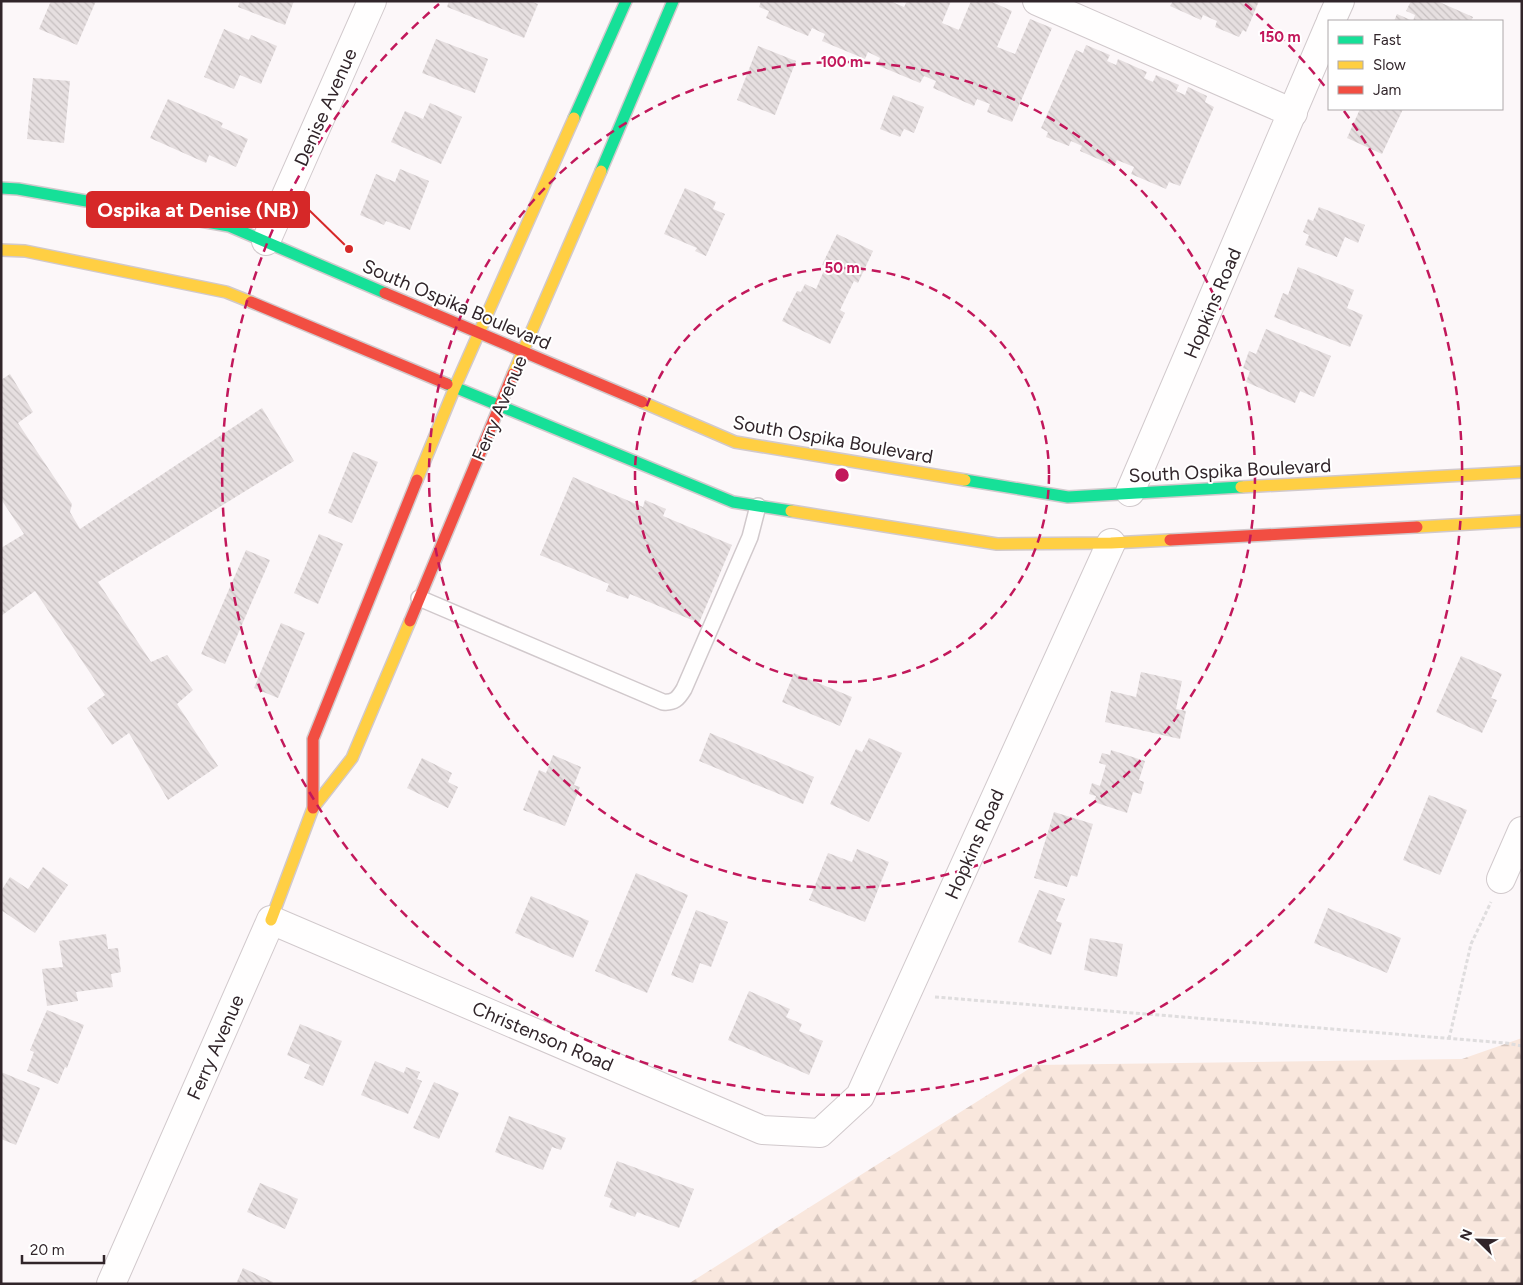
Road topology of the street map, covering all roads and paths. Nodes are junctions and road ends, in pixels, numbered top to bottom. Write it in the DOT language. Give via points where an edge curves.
graph roads {
  1 [pos="372,1"];
  2 [pos="626,1"];
  3 [pos="673,1"];
  4 [pos="1037,1"];
  5 [pos="1340,1"];
  6 [pos="1331,20"];
  7 [pos="1328,28"];
  8 [pos="1293,113"];
  9 [pos="1,188"];
  10 [pos="266,241"];
  11 [pos="1,250"];
  12 [pos="478,332"];
  13 [pos="524,352"];
  14 [pos="455,387"];
  15 [pos="500,406"];
  16 [pos="1522,472"];
  17 [pos="1130,492"];
  18 [pos="758,506"];
  19 [pos="1522,521"];
  20 [pos="1111,543"];
  21 [pos="419,598"];
  22 [pos="313,808"];
  23 [pos="1522,831"];
  24 [pos="1501,879"];
  25 [pos="271,920"];
  26 [pos="906,995"];
  27 [pos="1449,1039"];
  28 [pos="1522,1046"];
  29 [pos="820,1133"];
  30 [pos="112,1284"];
  1 -- 10 [label="street, Denise Avenue"];
  2 -- 12 [label="main road, Ferry Avenue"];
  3 -- 13 [label="main road, Ferry Avenue"];
  4 -- 8 [label="street"];
  5 -- 6 [label="street"];
  7 -- 8 [label="street, Hopkins Road"];
  8 -- 17 [label="street, Hopkins Road"];
  9 -- 10 [label="main road, South Ospika Boulevard" via="229,226"];
  10 -- 12 [label="main road, South Ospika Boulevard"];
  11 -- 14 [label="main road" via="25,251 226,292"];
  12 -- 13 [label="main road, South Ospika Boulevard"];
  12 -- 14 [label="main road, Ferry Avenue"];
  13 -- 15 [label="main road, Ferry Avenue"];
  13 -- 17 [label="main road, South Ospika Boulevard" via="735,442 1068,497"];
  14 -- 15 [label="main road"];
  14 -- 22 [label="main road, Ferry Avenue" via="313,739"];
  15 -- 18 [label="main road" via="733,502"];
  15 -- 21 [label="main road, Ferry Avenue"];
  16 -- 17 [label="main road, South Ospika Boulevard"];
  18 -- 20 [label="main road" via="997,544"];
  18 -- 21 [label="lane" via="750,537 684,689 678,699 670,702 663,702"];
  19 -- 20 [label="main road"];
  20 -- 26 [label="street, Hopkins Road"];
  21 -- 22 [label="main road, Ferry Avenue" via="352,758"];
  22 -- 25 [label="main road, Ferry Avenue"];
  23 -- 24 [label="street"];
  24 -- 27 [label="path" via="1472,944"];
  25 -- 29 [label="street, Christenson Road" via="762,1130"];
  25 -- 30 [label="street, Ferry Avenue"];
  26 -- 27 [label="path"];
  26 -- 29 [label="street, Hopkins Road" via="860,1096"];
  27 -- 28 [label="path"];
}
